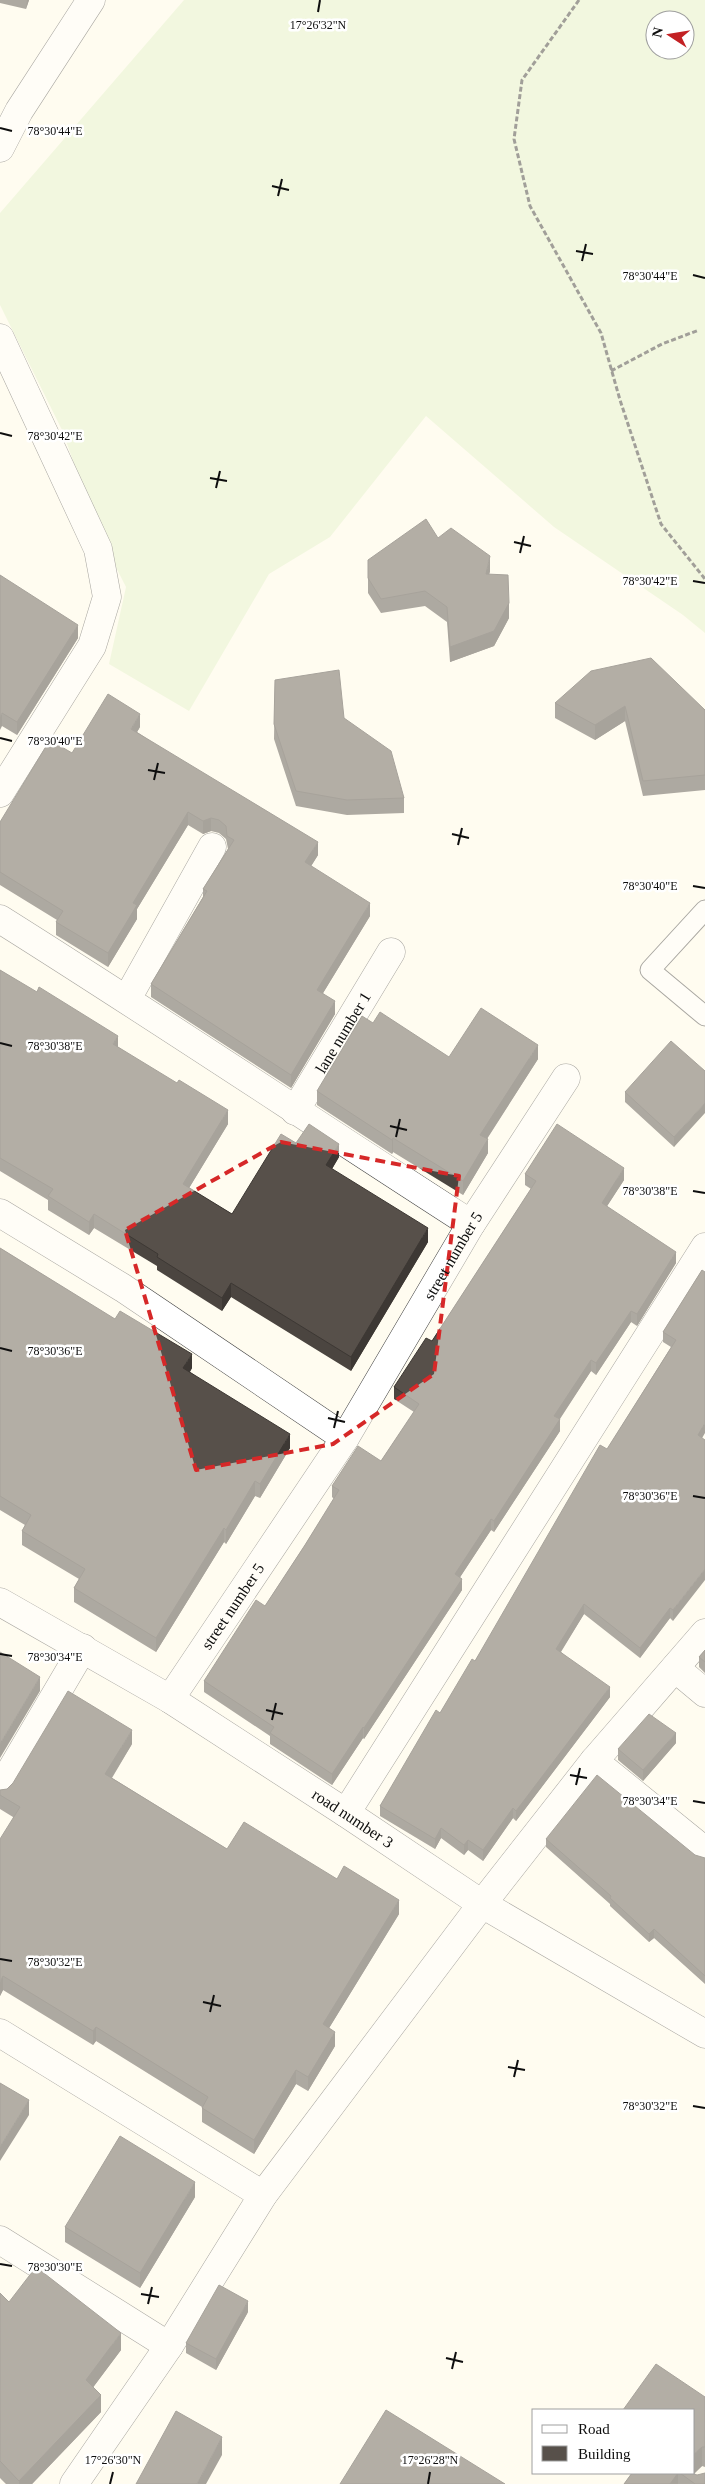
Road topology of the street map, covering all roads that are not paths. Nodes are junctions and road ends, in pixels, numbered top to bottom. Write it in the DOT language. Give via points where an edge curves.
graph roads {
  1 [pos="92,0"];
  2 [pos="10,112"];
  3 [pos="0,148"];
  4 [pos="0,338"];
  5 [pos="0,793"];
  6 [pos="212,847"];
  7 [pos="705,910"];
  8 [pos="0,919"];
  9 [pos="391,952"];
  10 [pos="127,999"];
  11 [pos="705,1016"];
  12 [pos="566,1078"];
  13 [pos="295,1111"];
  14 [pos="0,1212"];
  15 [pos="472,1224"];
  16 [pos="705,1247"];
  17 [pos="345,1438"];
  18 [pos="0,1602"];
  19 [pos="705,1633"];
  20 [pos="83,1648"];
  21 [pos="675,1668"];
  22 [pos="705,1693"];
  23 [pos="170,1699"];
  24 [pos="594,1761"];
  25 [pos="0,1789"];
  26 [pos="346,1812"];
  27 [pos="705,1851"];
  28 [pos="482,1904"];
  29 [pos="703,2030"];
  30 [pos="0,2033"];
  31 [pos="263,2195"];
  32 [pos="0,2240"];
  33 [pos="169,2346"];
  34 [pos="74,2484"];
  1 -- 2 [label="street"];
  2 -- 3 [label="street"];
  4 -- 5 [label="street" via="98,549 107,597 92,646"];
  6 -- 10 [label="street"];
  7 -- 11 [label="lane" via="650,970"];
  8 -- 10 [label="street"];
  9 -- 13 [label="street, lane number 1"];
  10 -- 13 [label="street"];
  12 -- 15 [label="street, street number 5"];
  13 -- 15 [label="street"];
  14 -- 17 [label="street" via="123,1288"];
  15 -- 17 [label="street, street number 5"];
  16 -- 26 [label="street"];
  17 -- 23 [label="street, street number 5"];
  18 -- 20 [label="street, road number 3"];
  19 -- 21 [label="street"];
  20 -- 23 [label="street, road number 3"];
  20 -- 25 [label="street"];
  21 -- 22 [label="street"];
  21 -- 24 [label="street"];
  23 -- 26 [label="street, road number 3"];
  24 -- 27 [label="street"];
  24 -- 28 [label="street"];
  26 -- 28 [label="street, road number 3"];
  28 -- 29 [label="street, road number 3"];
  28 -- 31 [label="street"];
  30 -- 31 [label="street"];
  31 -- 33 [label="street"];
  32 -- 33 [label="street"];
  33 -- 34 [label="street"];
}
